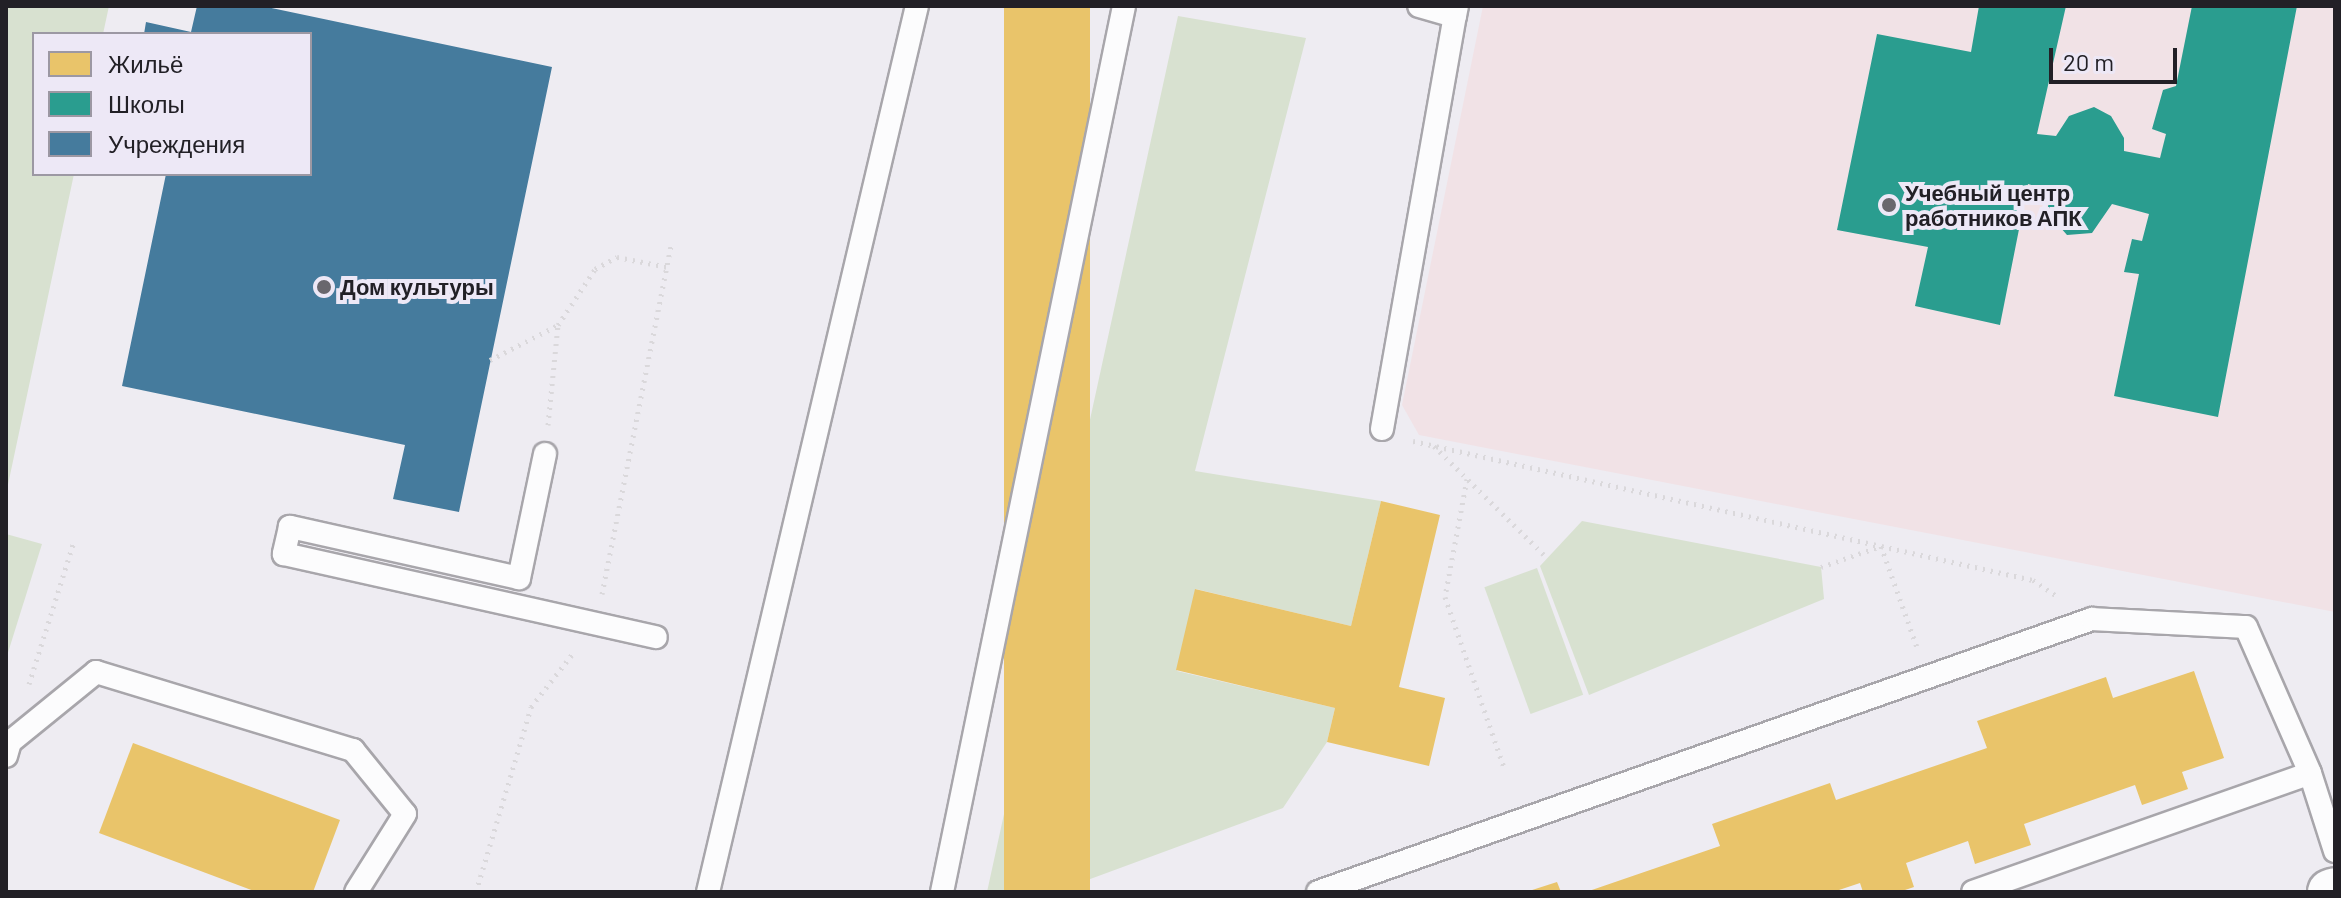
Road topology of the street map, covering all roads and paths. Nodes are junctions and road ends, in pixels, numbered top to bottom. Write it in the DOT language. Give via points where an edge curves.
graph roads {
  1 [pos="917,6"];
  2 [pos="1124,6"];
  3 [pos="1419,6"];
  4 [pos="1456,11"];
  5 [pos="671,245"];
  6 [pos="668,267"];
  7 [pos="558,325"];
  8 [pos="490,360"];
  9 [pos="1382,429"];
  10 [pos="1405,439"];
  11 [pos="1433,445"];
  12 [pos="545,454"];
  13 [pos="1467,479"];
  14 [pos="74,541"];
  15 [pos="1881,546"];
  16 [pos="1547,558"];
  17 [pos="1821,567"];
  18 [pos="2092,619"];
  19 [pos="596,624"];
  20 [pos="656,637"];
  21 [pos="1928,677"];
  22 [pos="7,746"];
  23 [pos="1504,767"];
  24 [pos="2310,773"];
  25 [pos="2335,851"];
  26 [pos="356,892"];
  27 [pos="476,892"];
  28 [pos="708,892"];
  29 [pos="942,892"];
  30 [pos="1318,892"];
  31 [pos="1973,892"];
  1 -- 28 [label="lane"];
  2 -- 29 [label="lane"];
  3 -- 4 [label="lane"];
  4 -- 9 [label="lane"];
  5 -- 6 [label="path"];
  6 -- 7 [label="path" via="617,257 595,269"];
  6 -- 19 [label="path"];
  7 -- 8 [label="path"];
  7 -- 12 [label="path"];
  10 -- 11 [label="path"];
  11 -- 13 [label="path"];
  11 -- 15 [label="path"];
  12 -- 19 [label="lane" via="519,578 290,527 284,554"];
  13 -- 16 [label="path"];
  13 -- 23 [label="path" via="1445,597"];
  14 -- 22 [label="path"];
  15 -- 17 [label="path"];
  15 -- 18 [label="path" via="2033,580"];
  15 -- 21 [label="path"];
  18 -- 21 [label="lane"];
  18 -- 24 [label="lane" via="2246,627"];
  19 -- 20 [label="lane"];
  19 -- 27 [label="path" via="531,707"];
  21 -- 30 [label="lane"];
  22 -- 26 [label="lane" via="96,672 353,750 405,814"];
  24 -- 25 [label="lane"];
  24 -- 31 [label="lane"];
}
